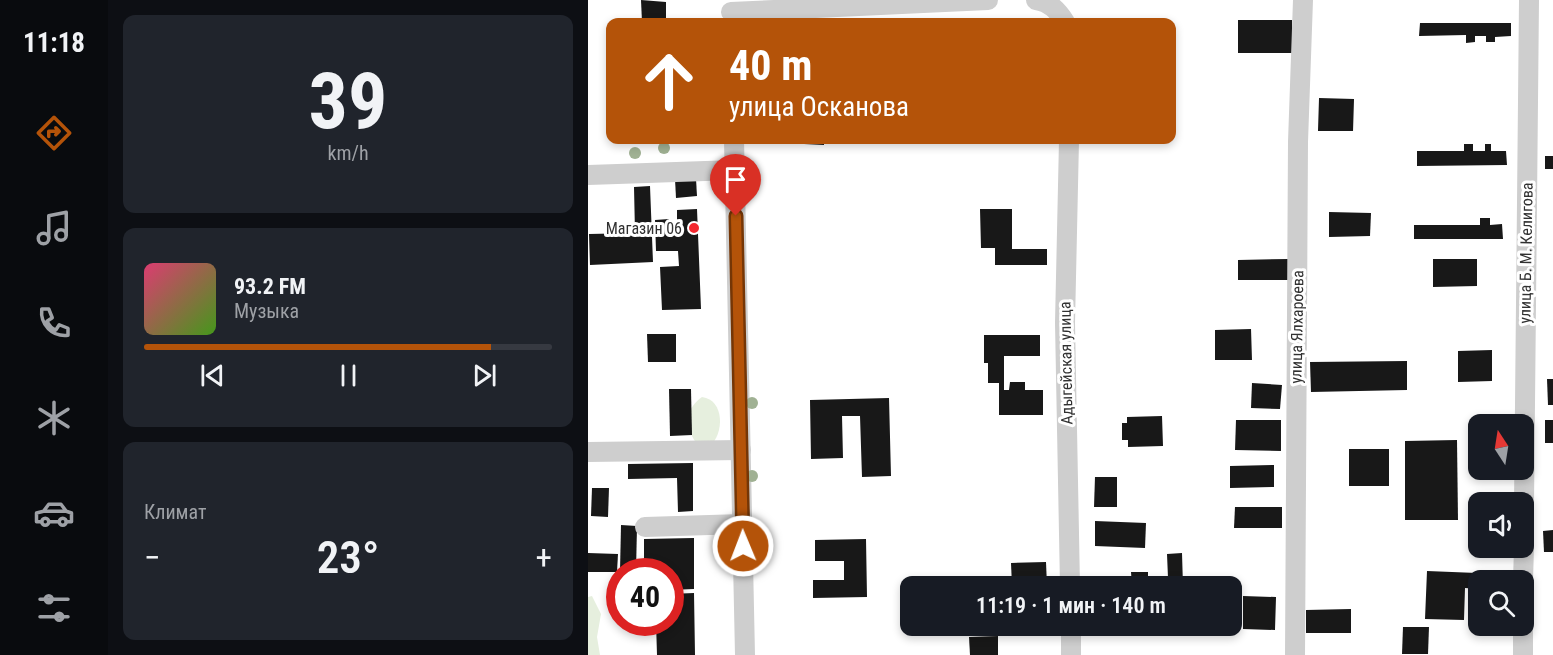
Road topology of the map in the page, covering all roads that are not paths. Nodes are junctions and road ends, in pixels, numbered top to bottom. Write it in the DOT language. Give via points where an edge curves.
graph roads {
  1 [pos="988,0"];
  2 [pos="1036,0"];
  3 [pos="1303,0"];
  4 [pos="1529,0"];
  5 [pos="731,11"];
  6 [pos="1063,18"];
  7 [pos="734,144"];
  8 [pos="1070,144"];
  9 [pos="735,170"];
  10 [pos="588,175"];
  11 [pos="741,450"];
  12 [pos="588,452"];
  13 [pos="1524,492"];
  14 [pos="742,524"];
  15 [pos="645,527"];
  16 [pos="1070,576"];
  17 [pos="1071,636"];
  18 [pos="1523,636"];
  19 [pos="745,655"];
  20 [pos="1071,655"];
  21 [pos="1295,655"];
  22 [pos="1523,655"];
  1 -- 5 [label="street"];
  2 -- 6 [label="street" via="1058,10"];
  3 -- 21 [label="street, улица Ялхароева" via="1298,142"];
  4 -- 13 [label="street, улица Б. М. Келигова"];
  7 -- 9 [label="street"];
  8 -- 16 [label="street, Адыгейская улица" via="1065,323"];
  9 -- 10 [label="street"];
  9 -- 11 [label="street"];
  11 -- 12 [label="street"];
  11 -- 14 [label="street"];
  14 -- 15 [label="street"];
  14 -- 19 [label="street"];
  17 -- 20 [label="street"];
  18 -- 22 [label="street"];
}
